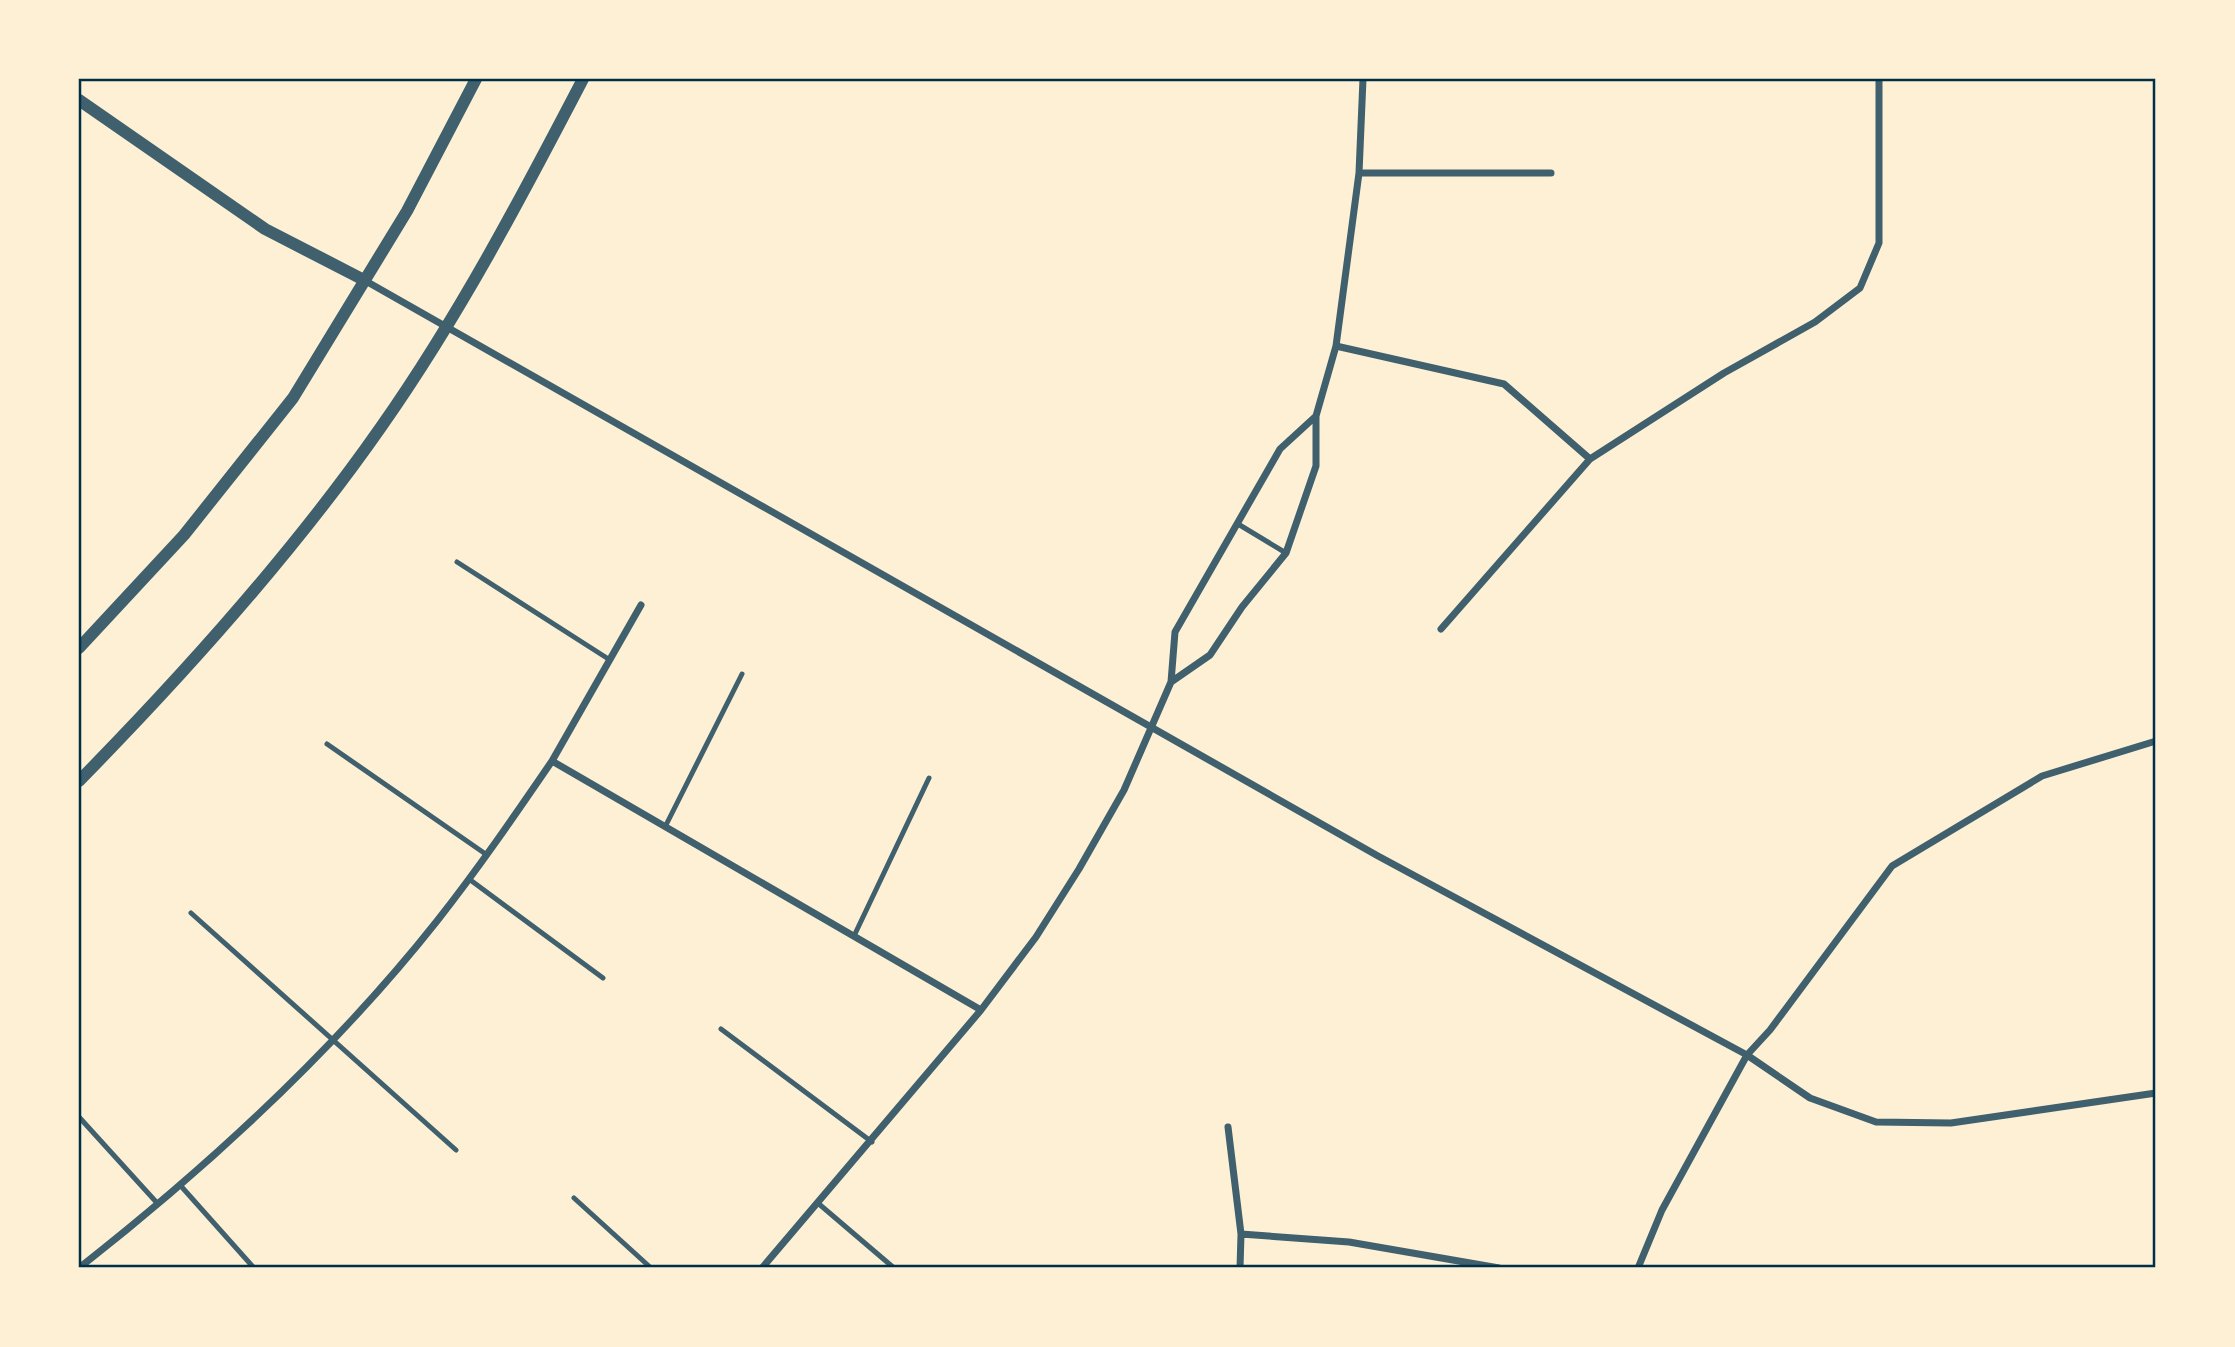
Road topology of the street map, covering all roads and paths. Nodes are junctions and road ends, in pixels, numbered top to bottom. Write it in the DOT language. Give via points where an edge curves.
graph roads {
  1 [pos="476,79"];
  2 [pos="583,79"];
  3 [pos="1363,79"];
  4 [pos="1879,79"];
  5 [pos="79,100"];
  6 [pos="1359,173"];
  7 [pos="1551,173"];
  8 [pos="364,280"];
  9 [pos="447,326"];
  10 [pos="1336,346"];
  11 [pos="1316,416"];
  12 [pos="1590,459"];
  13 [pos="1238,524"];
  14 [pos="1286,553"];
  15 [pos="457,562"];
  16 [pos="641,605"];
  17 [pos="1441,629"];
  18 [pos="79,649"];
  19 [pos="610,660"];
  20 [pos="743,674"];
  21 [pos="1171,682"];
  22 [pos="1152,726"];
  23 [pos="2156,741"];
  24 [pos="327,744"];
  25 [pos="552,761"];
  26 [pos="929,778"];
  27 [pos="79,781"];
  28 [pos="666,827"];
  29 [pos="487,855"];
  30 [pos="469,879"];
  31 [pos="191,913"];
  32 [pos="854,936"];
  33 [pos="603,978"];
  34 [pos="981,1010"];
  35 [pos="721,1029"];
  36 [pos="333,1039"];
  37 [pos="1747,1055"];
  38 [pos="2156,1093"];
  39 [pos="79,1117"];
  40 [pos="1228,1127"];
  41 [pos="872,1142"];
  42 [pos="456,1150"];
  43 [pos="180,1185"];
  44 [pos="574,1198"];
  45 [pos="819,1203"];
  46 [pos="158,1204"];
  47 [pos="1241,1234"];
  48 [pos="79,1268"];
  49 [pos="254,1268"];
  50 [pos="651,1268"];
  51 [pos="762,1268"];
  52 [pos="894,1268"];
  53 [pos="1240,1268"];
  54 [pos="1499,1268"];
  55 [pos="1638,1268"];
  1 -- 8 [label="street" via="407,211"];
  2 -- 9 [label="street" via="494,250"];
  3 -- 6 [label="street"];
  4 -- 12 [label="street" via="1879,243 1860,288 1815,322 1724,373"];
  5 -- 8 [label="street" via="265,229"];
  6 -- 7 [label="street"];
  6 -- 10 [label="street"];
  8 -- 9 [label="street"];
  8 -- 18 [label="street" via="293,398 184,535"];
  9 -- 22 [label="street"];
  9 -- 27 [label="street" via="381,428 263,580"];
  10 -- 11 [label="street"];
  10 -- 12 [label="street" via="1504,384"];
  11 -- 13 [label="street" via="1280,449"];
  11 -- 14 [label="street" via="1316,466"];
  12 -- 17 [label="street"];
  13 -- 14 [label="lane"];
  13 -- 21 [label="street" via="1175,632"];
  14 -- 21 [label="street" via="1210,655"];
  15 -- 19 [label="lane"];
  16 -- 19 [label="street"];
  19 -- 25 [label="street"];
  20 -- 28 [label="lane"];
  21 -- 22 [label="street"];
  22 -- 34 [label="street" via="1124,789 1079,869"];
  22 -- 37 [label="street" via="1378,856"];
  23 -- 37 [label="street" via="2042,776 1892,866"];
  24 -- 29 [label="lane"];
  25 -- 28 [label="street"];
  25 -- 29 [label="street"];
  26 -- 32 [label="lane"];
  28 -- 32 [label="street"];
  29 -- 30 [label="street"];
  30 -- 33 [label="lane"];
  30 -- 36 [label="street"];
  31 -- 36 [label="lane"];
  32 -- 34 [label="street"];
  34 -- 41 [label="street"];
  35 -- 41 [label="lane"];
  36 -- 42 [label="lane"];
  36 -- 43 [label="street"];
  37 -- 38 [label="street" via="1810,1098 1876,1122 1951,1123"];
  37 -- 55 [label="street" via="1662,1210"];
  39 -- 46 [label="lane"];
  40 -- 47 [label="street"];
  41 -- 45 [label="street"];
  43 -- 46 [label="street"];
  43 -- 49 [label="lane"];
  44 -- 50 [label="lane"];
  45 -- 51 [label="street"];
  45 -- 52 [label="lane"];
  46 -- 48 [label="street"];
  47 -- 53 [label="street"];
  47 -- 54 [label="street" via="1349,1242"];
}
